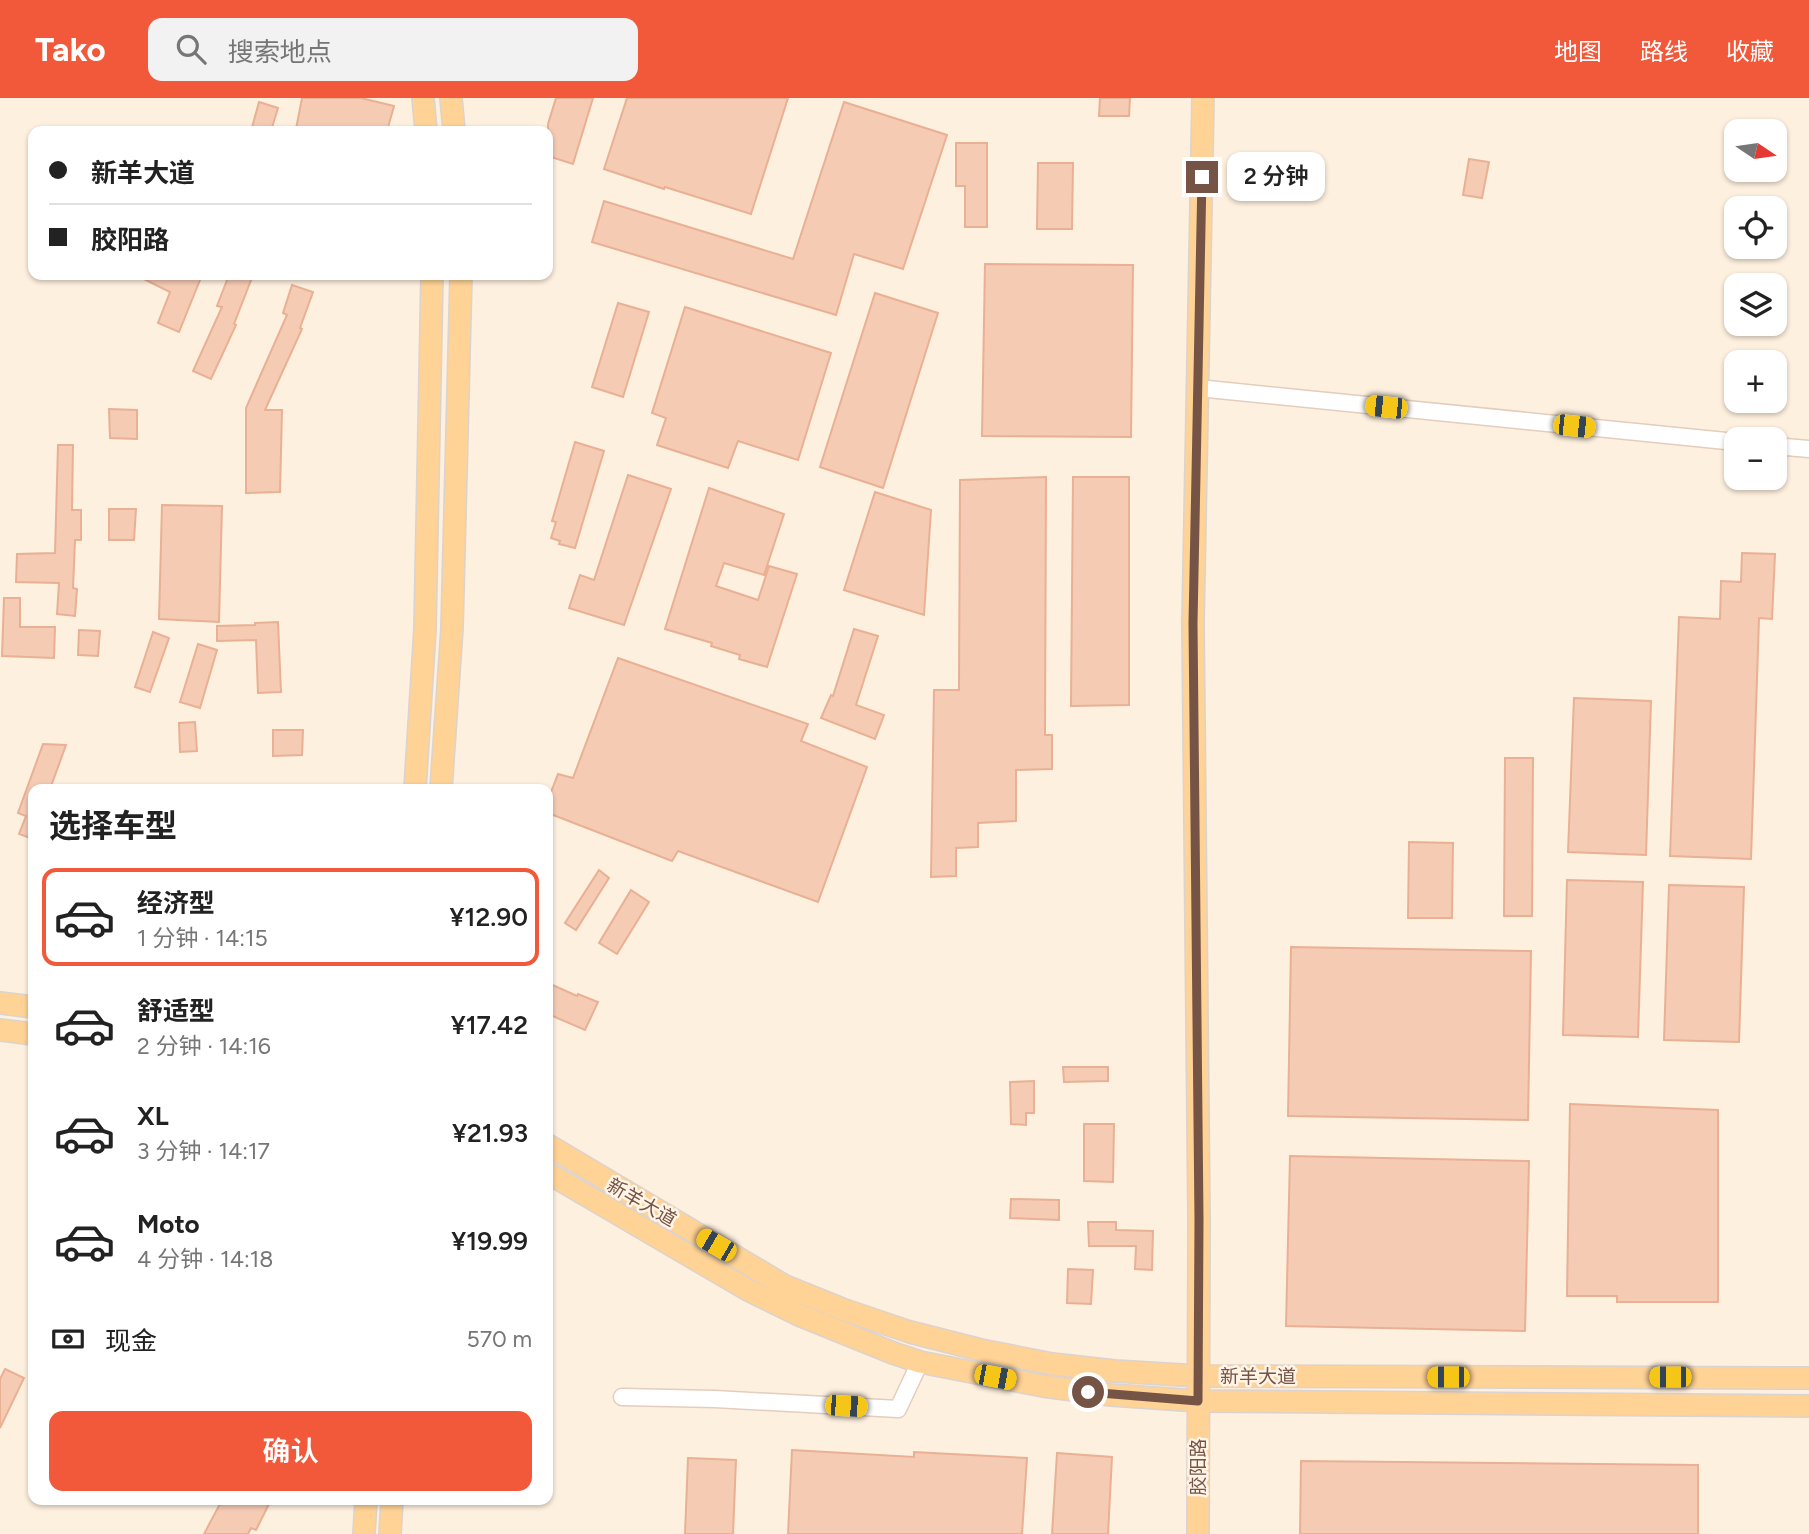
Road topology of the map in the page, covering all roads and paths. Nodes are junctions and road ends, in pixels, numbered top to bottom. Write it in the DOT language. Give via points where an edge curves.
graph roads {
  1 [pos="423,98"];
  2 [pos="451,98"];
  3 [pos="1203,98"];
  4 [pos="426,126"];
  5 [pos="454,126"];
  6 [pos="432,280"];
  7 [pos="461,280"];
  8 [pos="1198,388"];
  9 [pos="1724,441"];
  10 [pos="1787,447"];
  11 [pos="1809,449"];
  12 [pos="415,784"];
  13 [pos="441,784"];
  14 [pos="0,1003"];
  15 [pos="28,1006"];
  16 [pos="0,1030"];
  17 [pos="28,1033"];
  18 [pos="553,1148"];
  19 [pos="553,1175"];
  20 [pos="920,1362"];
  21 [pos="1198,1376"];
  22 [pos="1809,1378"];
  23 [pos="622,1396"];
  24 [pos="1198,1401"];
  25 [pos="1809,1406"];
  26 [pos="366,1505"];
  27 [pos="393,1505"];
  28 [pos="364,1534"];
  29 [pos="390,1534"];
  30 [pos="1198,1534"];
  1 -- 4 [label="main road"];
  2 -- 5 [label="main road"];
  3 -- 8 [label="main road, 胶阳路"];
  6 -- 12 [label="main road" via="425,629"];
  7 -- 13 [label="main road" via="452,628"];
  8 -- 9 [label="street"];
  8 -- 21 [label="main road, 胶阳路" via="1193,623"];
  10 -- 11 [label="street"];
  14 -- 15 [label="main road"];
  16 -- 17 [label="main road"];
  18 -- 21 [label="main road, 新羊大道" via="785,1286 842,1308 910,1332 1052,1364"];
  19 -- 20 [label="main road, 新羊大道" via="748,1290"];
  20 -- 23 [label="street" via="898,1409"];
  20 -- 24 [label="main road, 新羊大道" via="1043,1386"];
  21 -- 22 [label="main road, 新羊大道"];
  21 -- 24 [label="main road, 胶阳路"];
  24 -- 25 [label="main road, 新羊大道"];
  24 -- 30 [label="main road, 胶阳路"];
  26 -- 28 [label="main road"];
  27 -- 29 [label="main road"];
}
